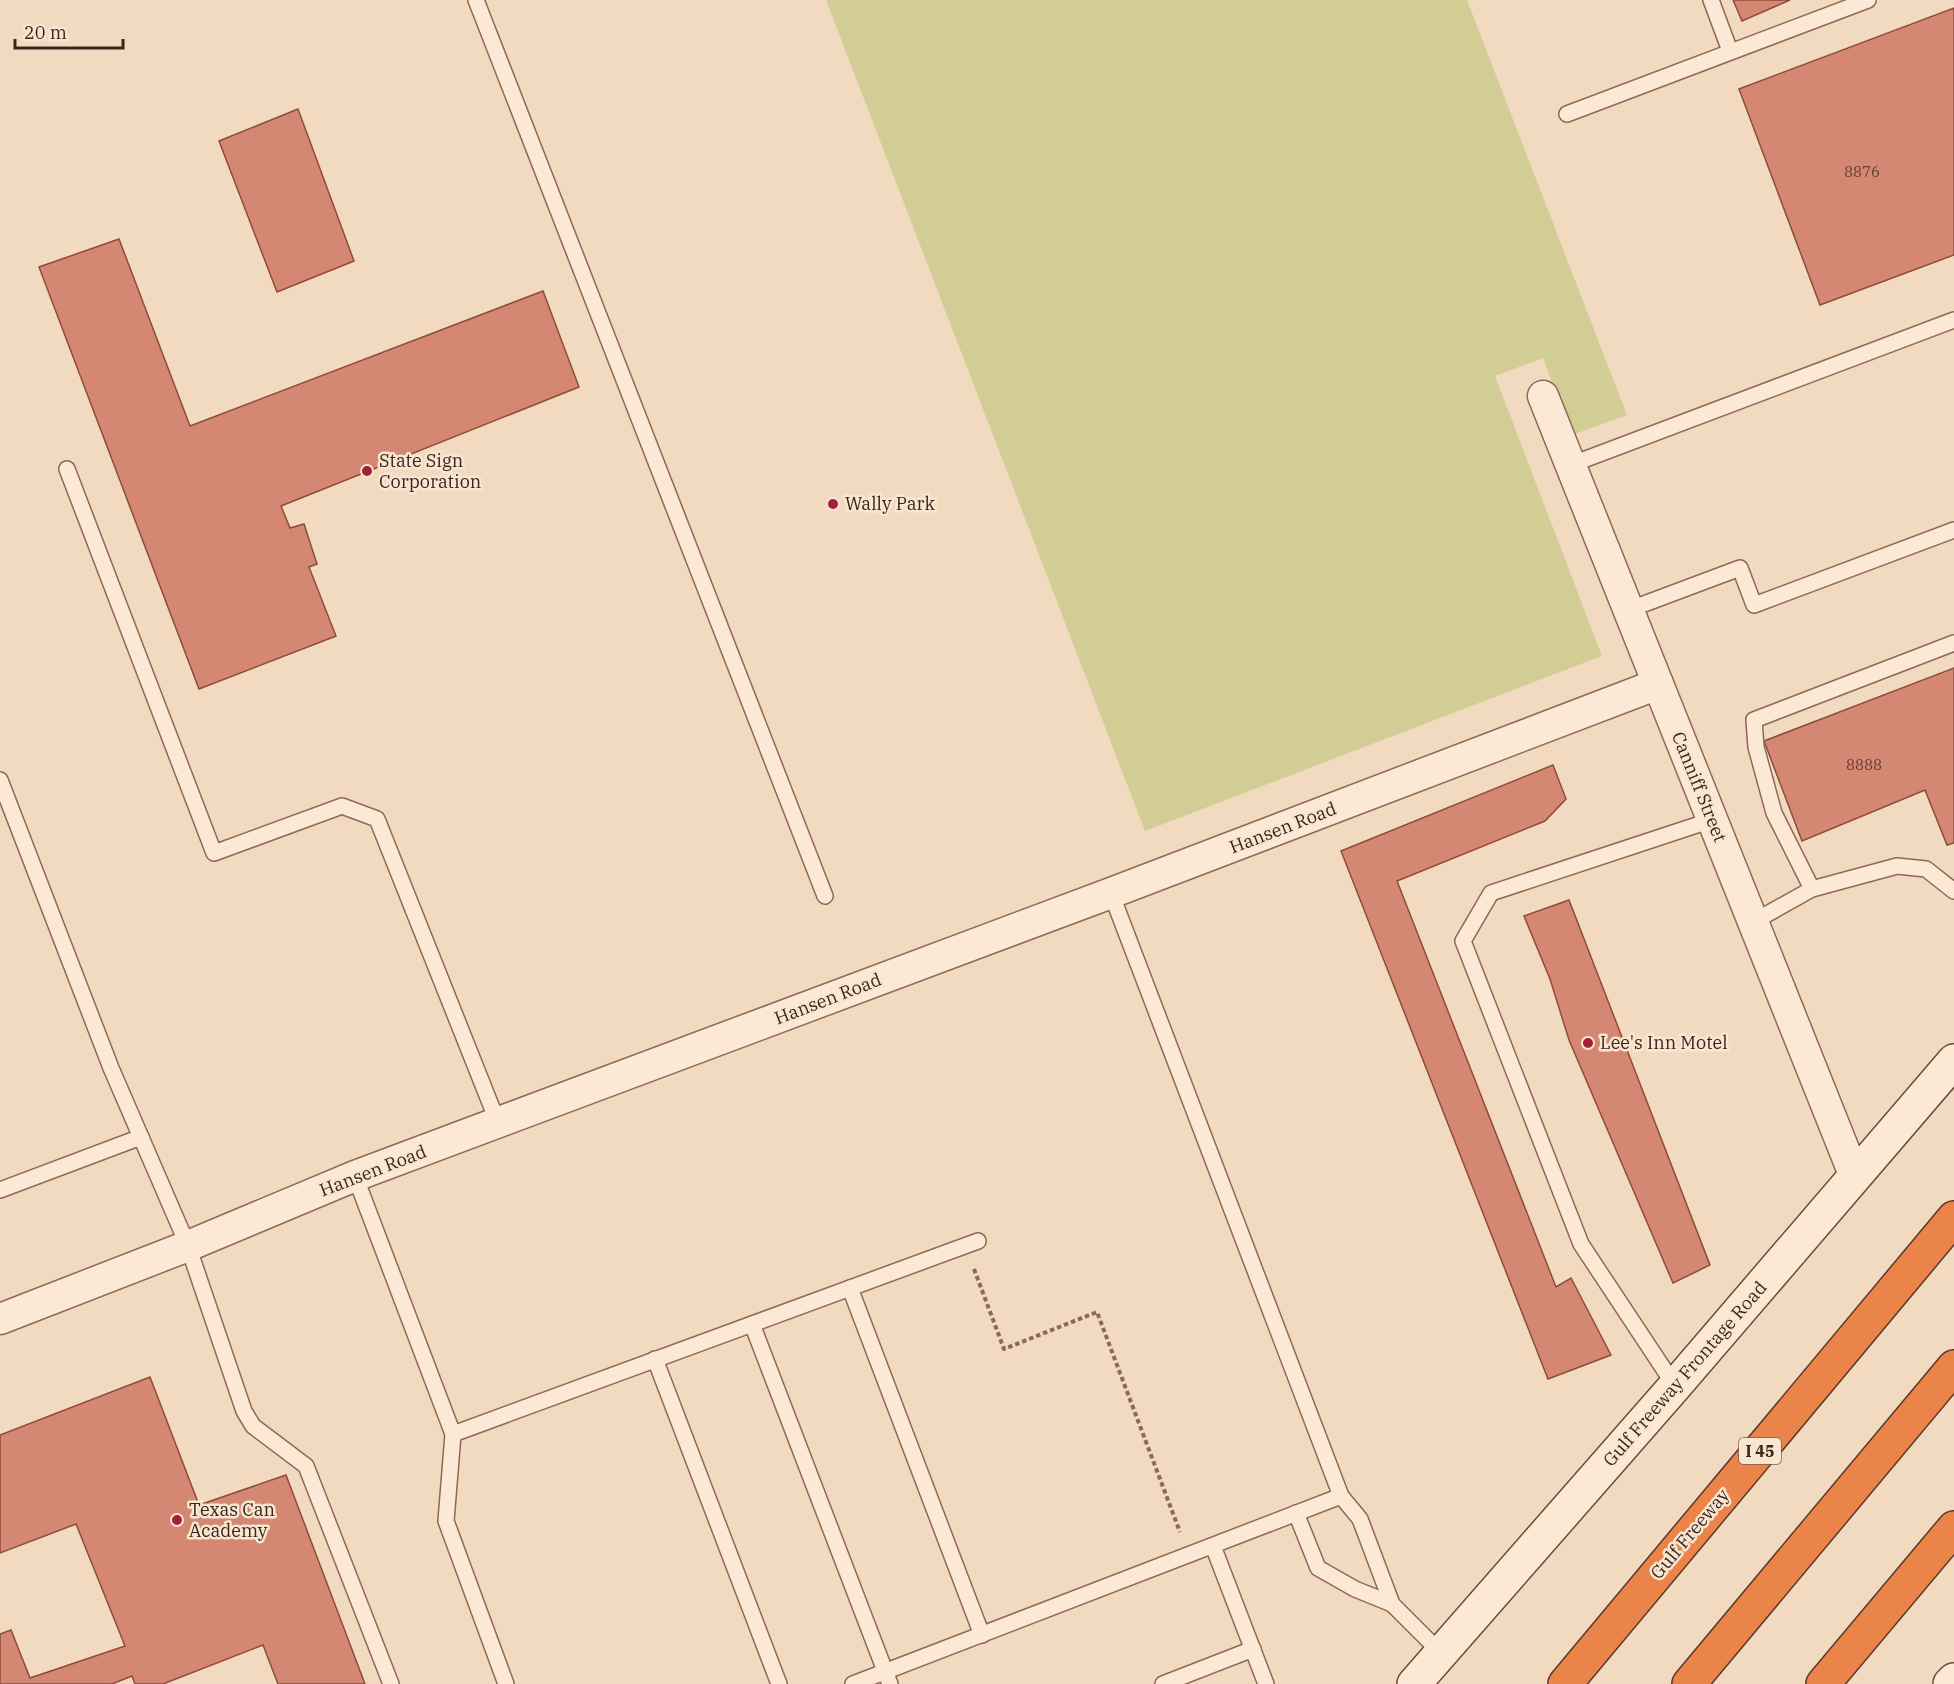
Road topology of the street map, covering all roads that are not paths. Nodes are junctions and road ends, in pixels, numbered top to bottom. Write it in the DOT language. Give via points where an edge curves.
graph roads {
  1 [pos="476,0"];
  2 [pos="1711,0"];
  3 [pos="1868,0"];
  4 [pos="1833,6"];
  5 [pos="1730,51"];
  6 [pos="1567,114"];
  7 [pos="1954,320"];
  8 [pos="1543,396"];
  9 [pos="1570,465"];
  10 [pos="67,469"];
  11 [pos="1954,530"];
  12 [pos="1628,610"];
  13 [pos="1954,643"];
  14 [pos="1658,684"];
  15 [pos="0,780"];
  16 [pos="1712,820"];
  17 [pos="1812,889"];
  18 [pos="1954,891"];
  19 [pos="1111,893"];
  20 [pos="825,896"];
  21 [pos="1753,922"];
  22 [pos="1954,1061"];
  23 [pos="498,1123"];
  24 [pos="141,1137"];
  25 [pos="355,1176"];
  26 [pos="1855,1177"];
  27 [pos="0,1190"];
  28 [pos="1954,1218"];
  29 [pos="971,1243"];
  30 [pos="188,1246"];
  31 [pos="850,1288"];
  32 [pos="0,1319"];
  33 [pos="752,1324"];
  34 [pos="655,1359"];
  35 [pos="1954,1367"];
  36 [pos="1675,1386"];
  37 [pos="453,1434"];
  38 [pos="1341,1496"];
  39 [pos="1296,1513"];
  40 [pos="1954,1528"];
  41 [pos="1213,1546"];
  42 [pos="1392,1604"];
  43 [pos="982,1635"];
  44 [pos="1253,1649"];
  45 [pos="1441,1653"];
  46 [pos="887,1678"];
  47 [pos="1954,1680"];
  48 [pos="391,1684"];
  49 [pos="506,1684"];
  50 [pos="779,1684"];
  51 [pos="853,1684"];
  52 [pos="1163,1684"];
  53 [pos="1266,1684"];
  54 [pos="1414,1684"];
  55 [pos="1565,1684"];
  56 [pos="1689,1684"];
  57 [pos="1823,1684"];
  58 [pos="1950,1684"];
  1 -- 20 [label="lane"];
  2 -- 5 [label="lane"];
  3 -- 4 [label="lane"];
  4 -- 5 [label="lane"];
  5 -- 6 [label="lane"];
  7 -- 9 [label="lane"];
  8 -- 9 [label="street, Canniff Street"];
  9 -- 12 [label="street, Canniff Street"];
  10 -- 23 [label="lane" via="214,854 342,806 377,819"];
  11 -- 12 [label="lane" via="1754,605 1740,568"];
  12 -- 14 [label="street, Canniff Street"];
  13 -- 17 [label="lane" via="1754,720 1756,747 1774,813"];
  14 -- 16 [label="street, Canniff Street"];
  14 -- 19 [label="street, Hansen Road"];
  15 -- 24 [label="lane"];
  16 -- 21 [label="street, Canniff Street"];
  16 -- 36 [label="lane" via="1491,893 1463,941 1581,1244"];
  17 -- 18 [label="lane" via="1897,866 1926,869"];
  17 -- 21 [label="lane"];
  19 -- 23 [label="street, Hansen Road"];
  19 -- 38 [label="lane"];
  21 -- 26 [label="street, Canniff Street"];
  22 -- 26 [label="main road, Gulf Freeway Frontage Road"];
  23 -- 25 [label="street, Hansen Road"];
  24 -- 27 [label="lane"];
  24 -- 30 [label="lane"];
  25 -- 30 [label="street, Hansen Road"];
  25 -- 37 [label="lane"];
  26 -- 36 [label="main road, Gulf Freeway Frontage Road"];
  28 -- 55 [label="highway, Gulf Freeway / I 45"];
  29 -- 31 [label="lane"];
  30 -- 32 [label="street, Hansen Road"];
  30 -- 48 [label="lane" via="244,1411 253,1426 306,1466"];
  31 -- 33 [label="lane"];
  31 -- 43 [label="lane"];
  33 -- 34 [label="lane"];
  33 -- 46 [label="lane"];
  34 -- 37 [label="lane"];
  34 -- 50 [label="lane"];
  35 -- 56 [label="highway"];
  36 -- 45 [label="main road, Gulf Freeway Frontage Road"];
  37 -- 49 [label="lane" via="446,1521"];
  38 -- 39 [label="lane"];
  38 -- 42 [label="lane" via="1360,1519"];
  39 -- 41 [label="lane"];
  39 -- 42 [label="lane" via="1318,1569"];
  40 -- 57 [label="highway"];
  41 -- 43 [label="lane"];
  41 -- 44 [label="lane"];
  42 -- 45 [label="lane"];
  43 -- 46 [label="lane"];
  44 -- 52 [label="lane"];
  44 -- 53 [label="lane"];
  45 -- 54 [label="main road, Gulf Freeway Frontage Road"];
  46 -- 51 [label="lane"];
  47 -- 58 [label="main road"];
}
